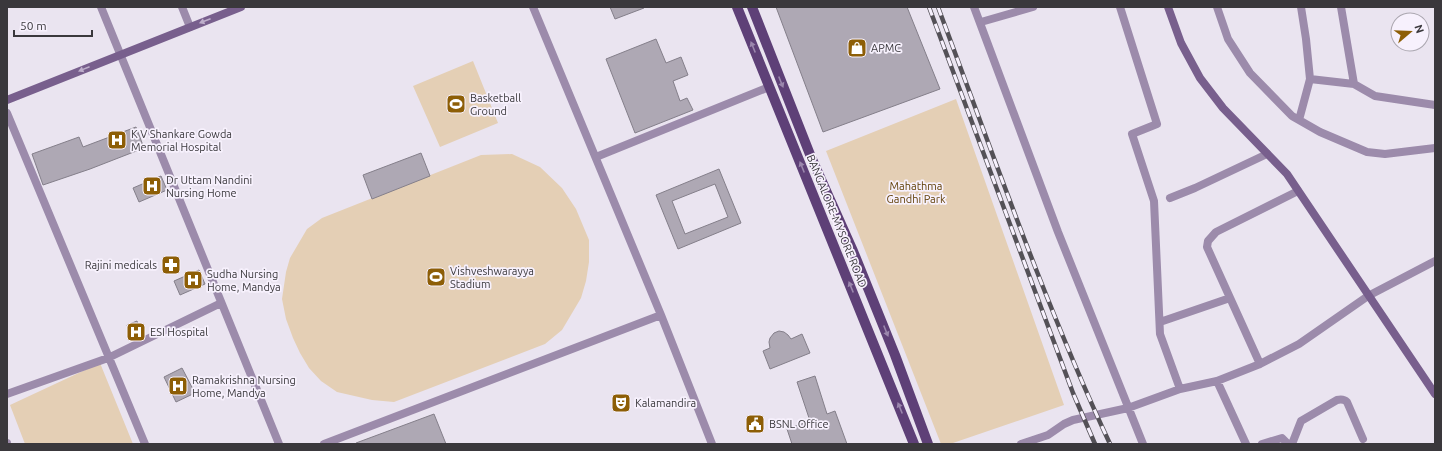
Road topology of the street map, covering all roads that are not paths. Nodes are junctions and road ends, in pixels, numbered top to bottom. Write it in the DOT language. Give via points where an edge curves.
graph roads {
  1 [pos="101,7"];
  2 [pos="182,7"];
  3 [pos="241,7"];
  4 [pos="533,7"];
  5 [pos="737,7"];
  6 [pos="752,7"];
  7 [pos="974,7"];
  8 [pos="1033,7"];
  9 [pos="1120,7"];
  10 [pos="1168,7"];
  11 [pos="1217,7"];
  12 [pos="1301,7"];
  13 [pos="1341,7"];
  14 [pos="980,22"];
  15 [pos="190,27"];
  16 [pos="120,55"];
  17 [pos="1310,79"];
  18 [pos="1354,84"];
  19 [pos="769,87"];
  20 [pos="7,100"];
  21 [pos="1435,105"];
  22 [pos="7,113"];
  23 [pos="1298,120"];
  24 [pos="1435,148"];
  25 [pos="1267,154"];
  26 [pos="596,157"];
  27 [pos="1298,191"];
  28 [pos="1170,198"];
  29 [pos="1435,261"];
  30 [pos="1368,296"];
  31 [pos="1230,298"];
  32 [pos="221,303"];
  33 [pos="662,315"];
  34 [pos="1160,322"];
  35 [pos="108,358"];
  36 [pos="1260,364"];
  37 [pos="1217,381"];
  38 [pos="1180,389"];
  39 [pos="7,394"];
  40 [pos="1435,394"];
  41 [pos="1128,408"];
  42 [pos="1363,438"];
  43 [pos="145,444"];
  44 [pos="279,444"];
  45 [pos="324,444"];
  46 [pos="712,444"];
  47 [pos="914,444"];
  48 [pos="928,444"];
  49 [pos="1021,444"];
  50 [pos="1143,444"];
  51 [pos="1246,444"];
  52 [pos="1262,444"];
  53 [pos="1288,444"];
  54 [pos="1292,444"];
  1 -- 16 [label="street"];
  2 -- 15 [label="street"];
  3 -- 15 [label="street, one-way"];
  4 -- 26 [label="street"];
  19 -- 5 [label="main road, BANGALORE-MYSORE ROAD, one-way"];
  6 -- 48 [label="main road, BANGALORE-MYSORE ROAD, one-way" via="811,157 895,355"];
  7 -- 14 [label="street"];
  8 -- 14 [label="street"];
  9 -- 34 [label="street" via="1157,124 1132,134 1154,201"];
  10 -- 25 [label="street" via="1181,42 1200,78 1223,108"];
  11 -- 23 [label="street" via="1228,39 1250,73"];
  12 -- 17 [label="street"];
  13 -- 18 [label="street"];
  14 -- 41 [label="street" via="1058,232"];
  15 -- 16 [label="street"];
  16 -- 20 [label="street, one-way"];
  16 -- 32 [label="street"];
  17 -- 18 [label="street"];
  17 -- 23 [label="street"];
  18 -- 21 [label="street" via="1375,96"];
  19 -- 26 [label="street"];
  47 -- 19 [label="main road, BANGALORE-MYSORE ROAD, one-way"];
  22 -- 35 [label="street"];
  23 -- 24 [label="street" via="1367,152 1385,154"];
  25 -- 27 [label="street" via="1287,174"];
  25 -- 28 [label="street"];
  26 -- 33 [label="street"];
  27 -- 30 [label="street"];
  27 -- 31 [label="street" via="1211,236 1207,247"];
  29 -- 30 [label="street"];
  30 -- 36 [label="street" via="1300,344"];
  30 -- 40 [label="street"];
  31 -- 34 [label="street"];
  31 -- 36 [label="street"];
  32 -- 35 [label="street"];
  32 -- 44 [label="street"];
  33 -- 45 [label="street"];
  33 -- 46 [label="street"];
  34 -- 38 [label="street" via="1160,334"];
  35 -- 39 [label="street"];
  35 -- 43 [label="street"];
  36 -- 37 [label="street"];
  37 -- 38 [label="street"];
  37 -- 51 [label="street"];
  38 -- 41 [label="street"];
  41 -- 49 [label="street" via="1073,420 1048,435"];
  41 -- 50 [label="street"];
  42 -- 54 [label="street" via="1347,402 1340,399 1301,421"];
  52 -- 53 [label="street" via="1282,438"];
}
